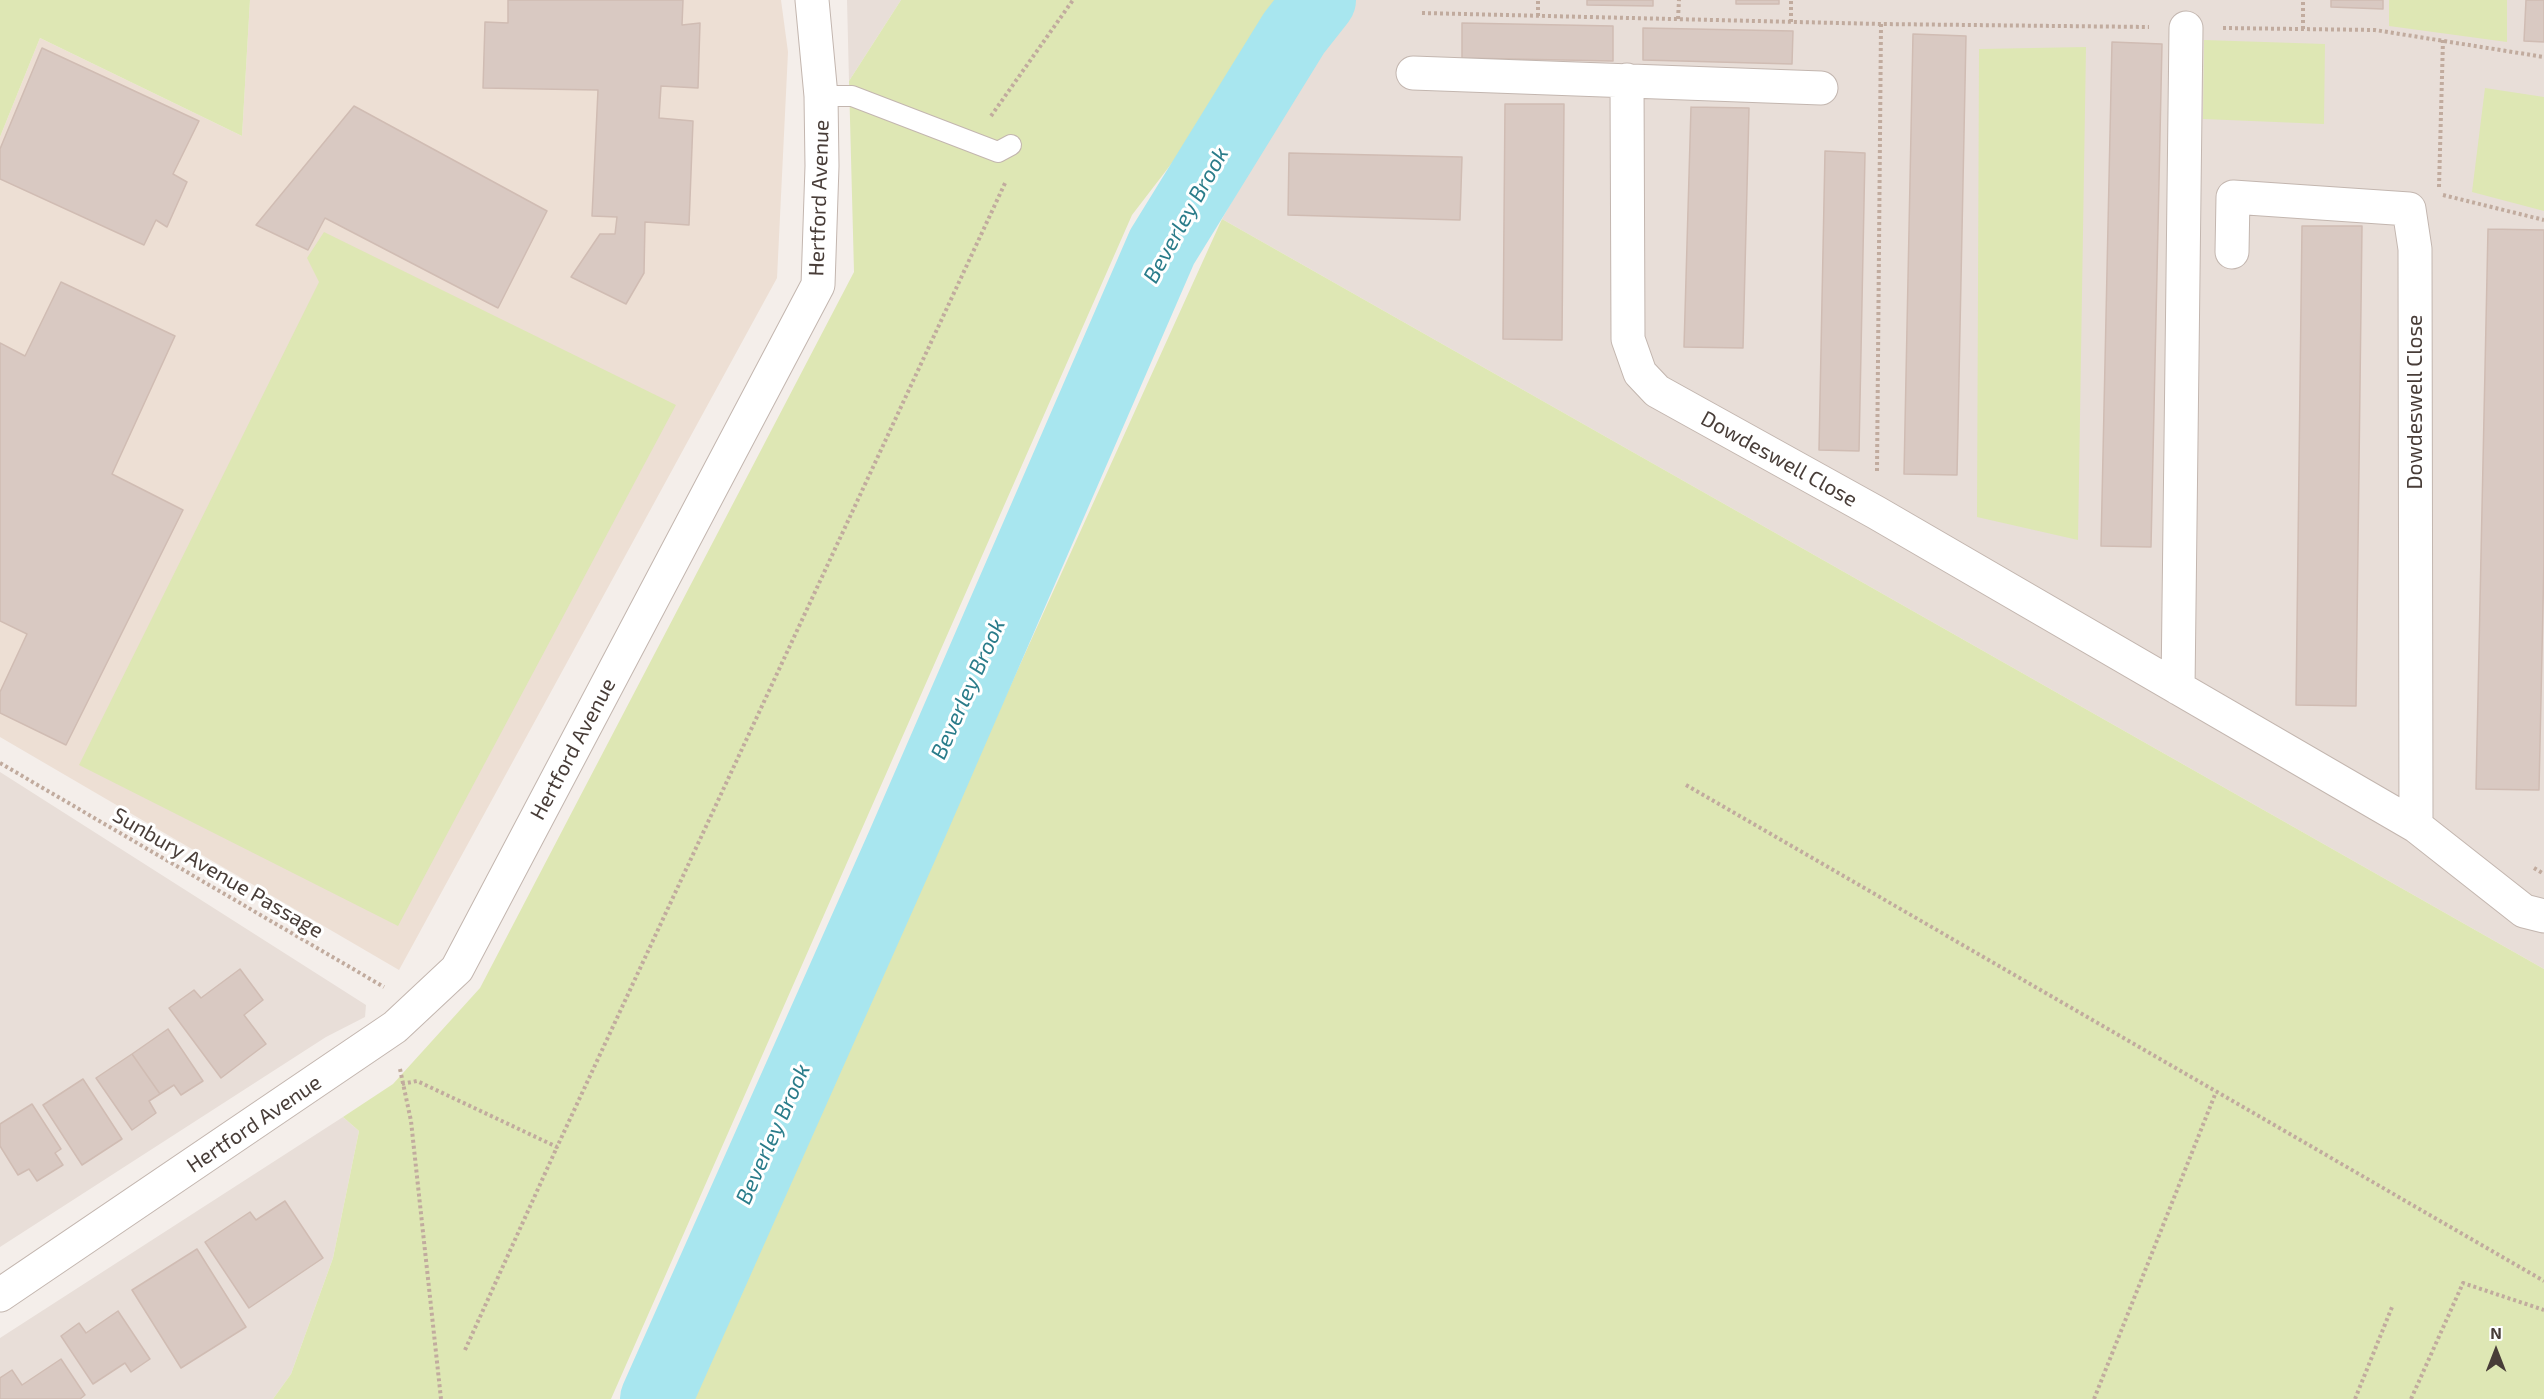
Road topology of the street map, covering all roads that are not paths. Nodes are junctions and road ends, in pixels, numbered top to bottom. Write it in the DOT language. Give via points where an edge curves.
graph roads {
  1 [pos="812,0"];
  2 [pos="2186,28"];
  3 [pos="1413,73"];
  4 [pos="1627,80"];
  5 [pos="1821,88"];
  6 [pos="821,96"];
  7 [pos="1005,149"];
  8 [pos="2232,252"];
  9 [pos="2178,688"];
  10 [pos="2416,826"];
  11 [pos="2544,916"];
  12 [pos="0,1295"];
  1 -- 6 [label="street, Hertford Avenue"];
  2 -- 9 [label="street"];
  3 -- 4 [label="street"];
  4 -- 5 [label="street"];
  4 -- 9 [label="street, Dowdeswell Close" via="1628,339 1641,373 1657,391"];
  6 -- 7 [label="lane" via="852,96 975,143"];
  6 -- 12 [label="street, Hertford Avenue" via="818,285 457,969 395,1027"];
  8 -- 10 [label="street, Dowdeswell Close" via="2233,196 2409,209 2415,249"];
  9 -- 10 [label="street, Dowdeswell Close"];
  10 -- 11 [label="street, Dowdeswell Close" via="2524,911"];
}
